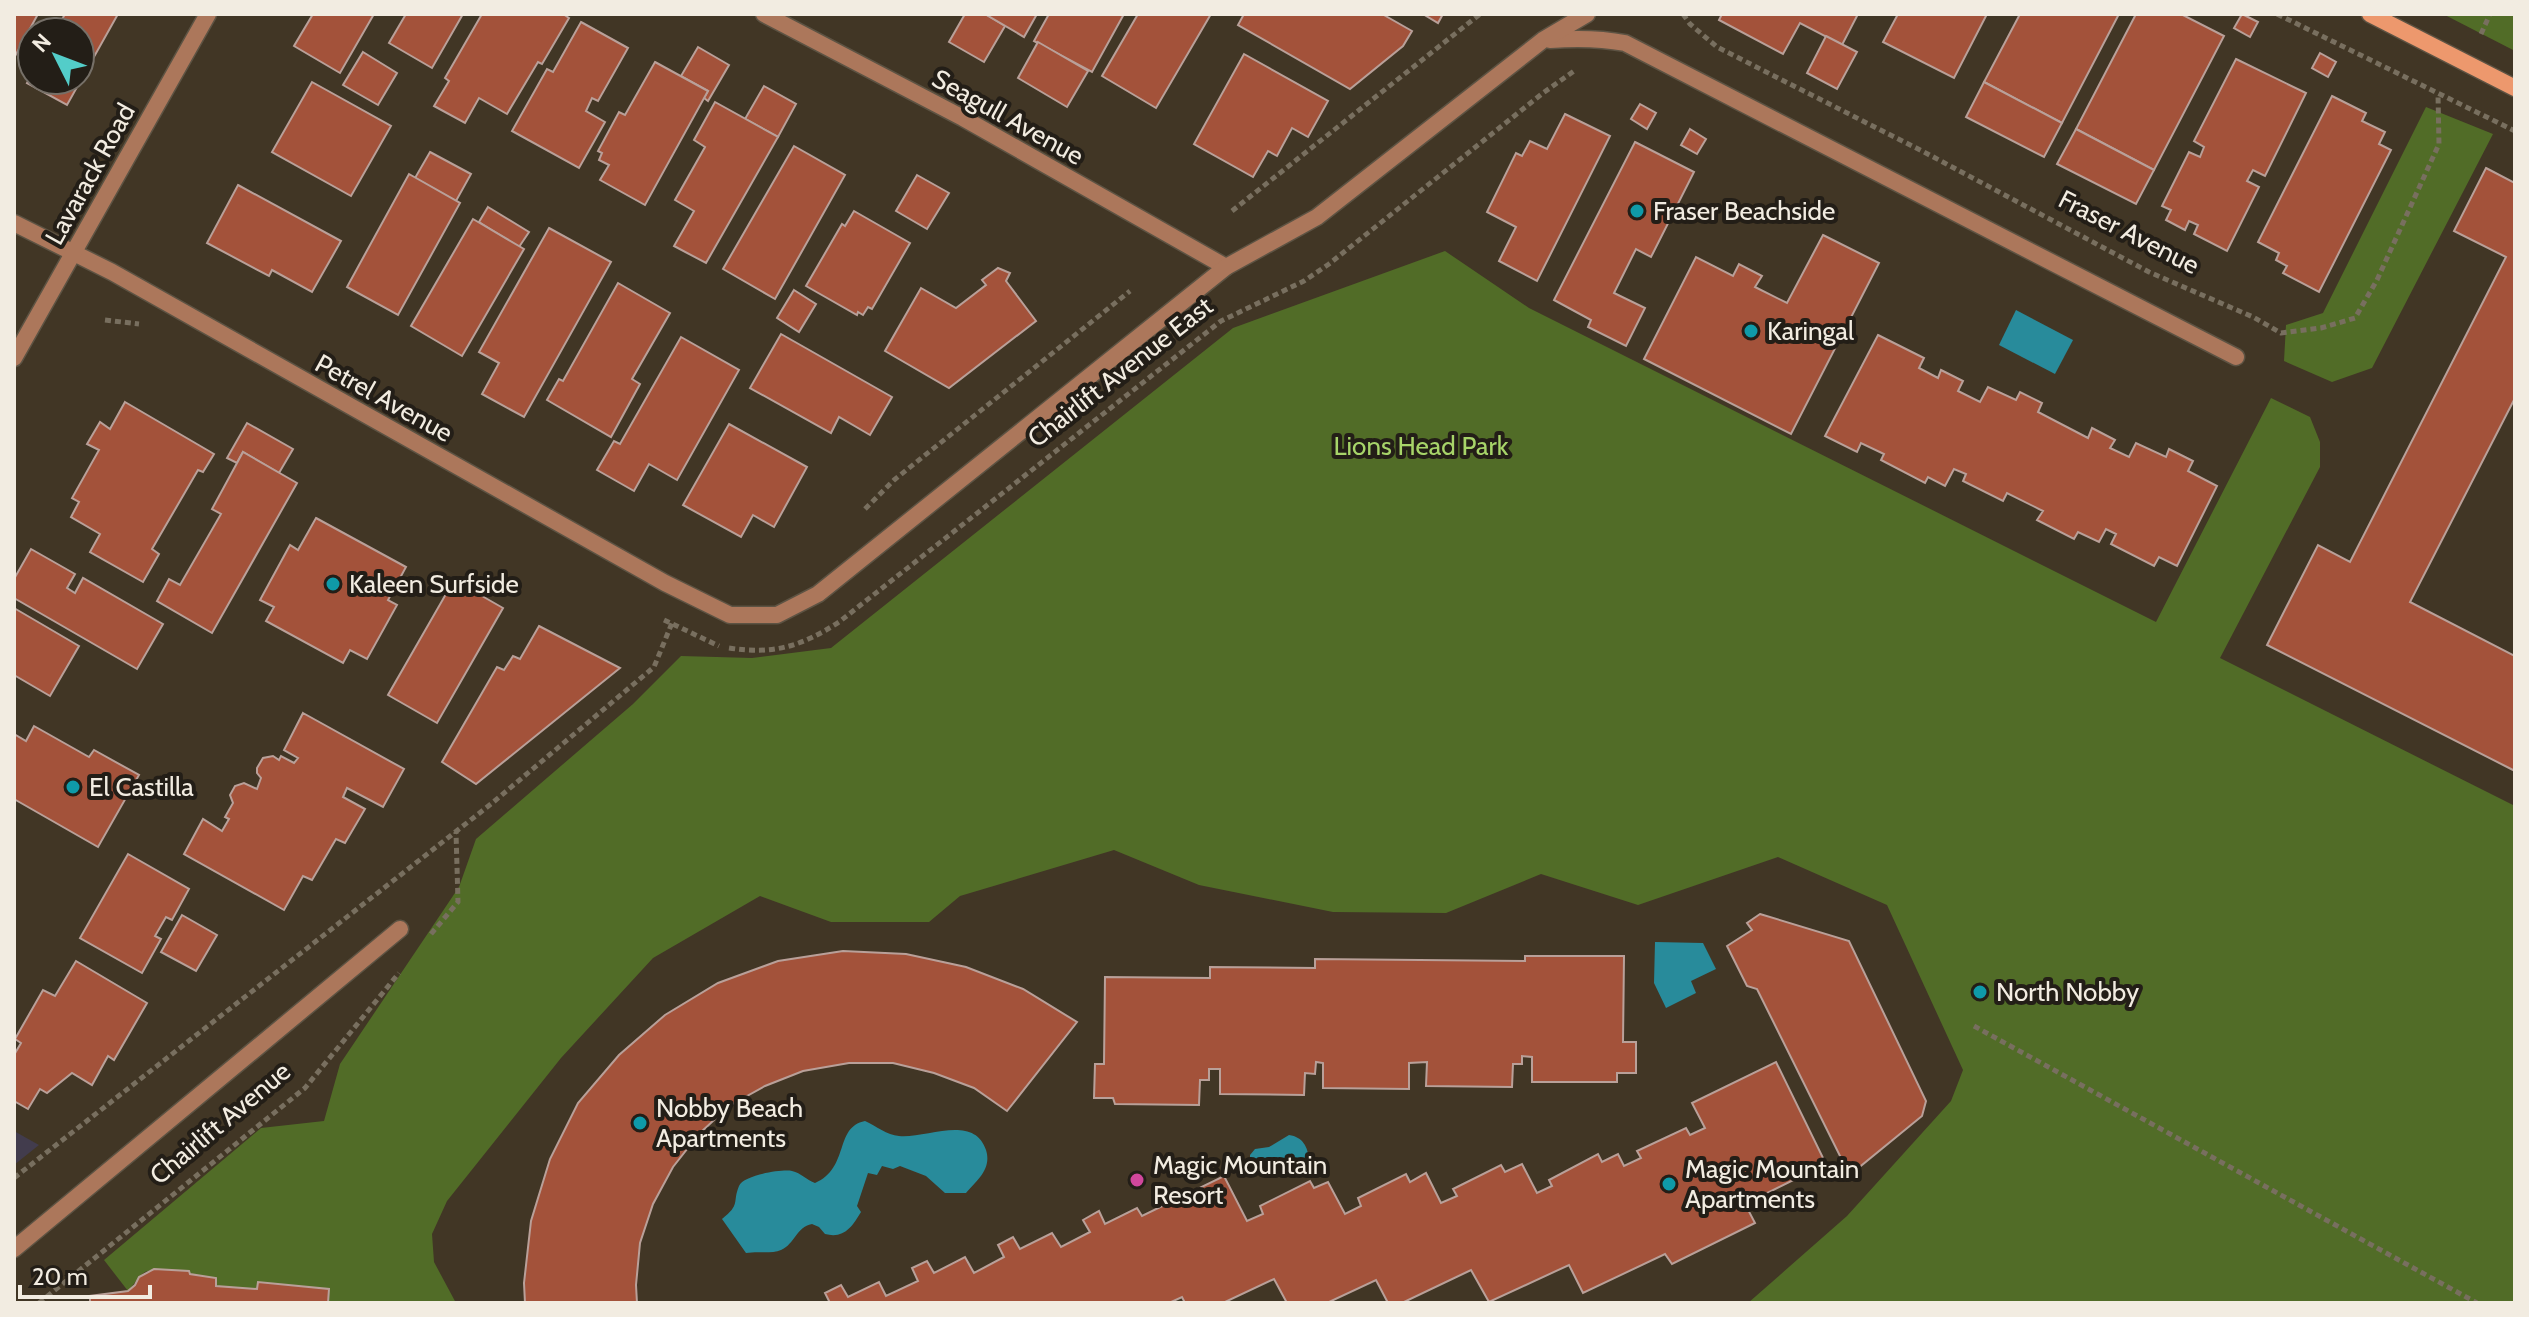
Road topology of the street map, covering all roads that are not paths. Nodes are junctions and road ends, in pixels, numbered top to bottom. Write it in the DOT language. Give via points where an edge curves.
graph roads {
  1 [pos="208,14"];
  2 [pos="764,14"];
  3 [pos="1565,14"];
  4 [pos="1587,14"];
  5 [pos="2370,14"];
  6 [pos="1543,40"];
  7 [pos="2515,88"];
  8 [pos="14,223"];
  9 [pos="73,253"];
  10 [pos="1226,267"];
  11 [pos="2236,357"];
  12 [pos="14,358"];
  13 [pos="730,615"];
  14 [pos="400,929"];
  15 [pos="14,1249"];
  1 -- 9 [label="street, Lavarack Road"];
  2 -- 10 [label="street, Seagull Avenue" via="963,118"];
  3 -- 6 [label="street, Chairlift Avenue East"];
  4 -- 6 [label="street, Chairlift Avenue East"];
  5 -- 7 [label="street"];
  6 -- 10 [label="street, Chairlift Avenue East" via="1317,217"];
  6 -- 11 [label="street" via="1579,37 1625,43"];
  8 -- 9 [label="street, Petrel Avenue"];
  9 -- 12 [label="street, Lavarack Road"];
  9 -- 13 [label="street, Petrel Avenue"];
  10 -- 13 [label="street, Chairlift Avenue East" via="818,594 777,615"];
  14 -- 15 [label="street, Chairlift Avenue"];
}
